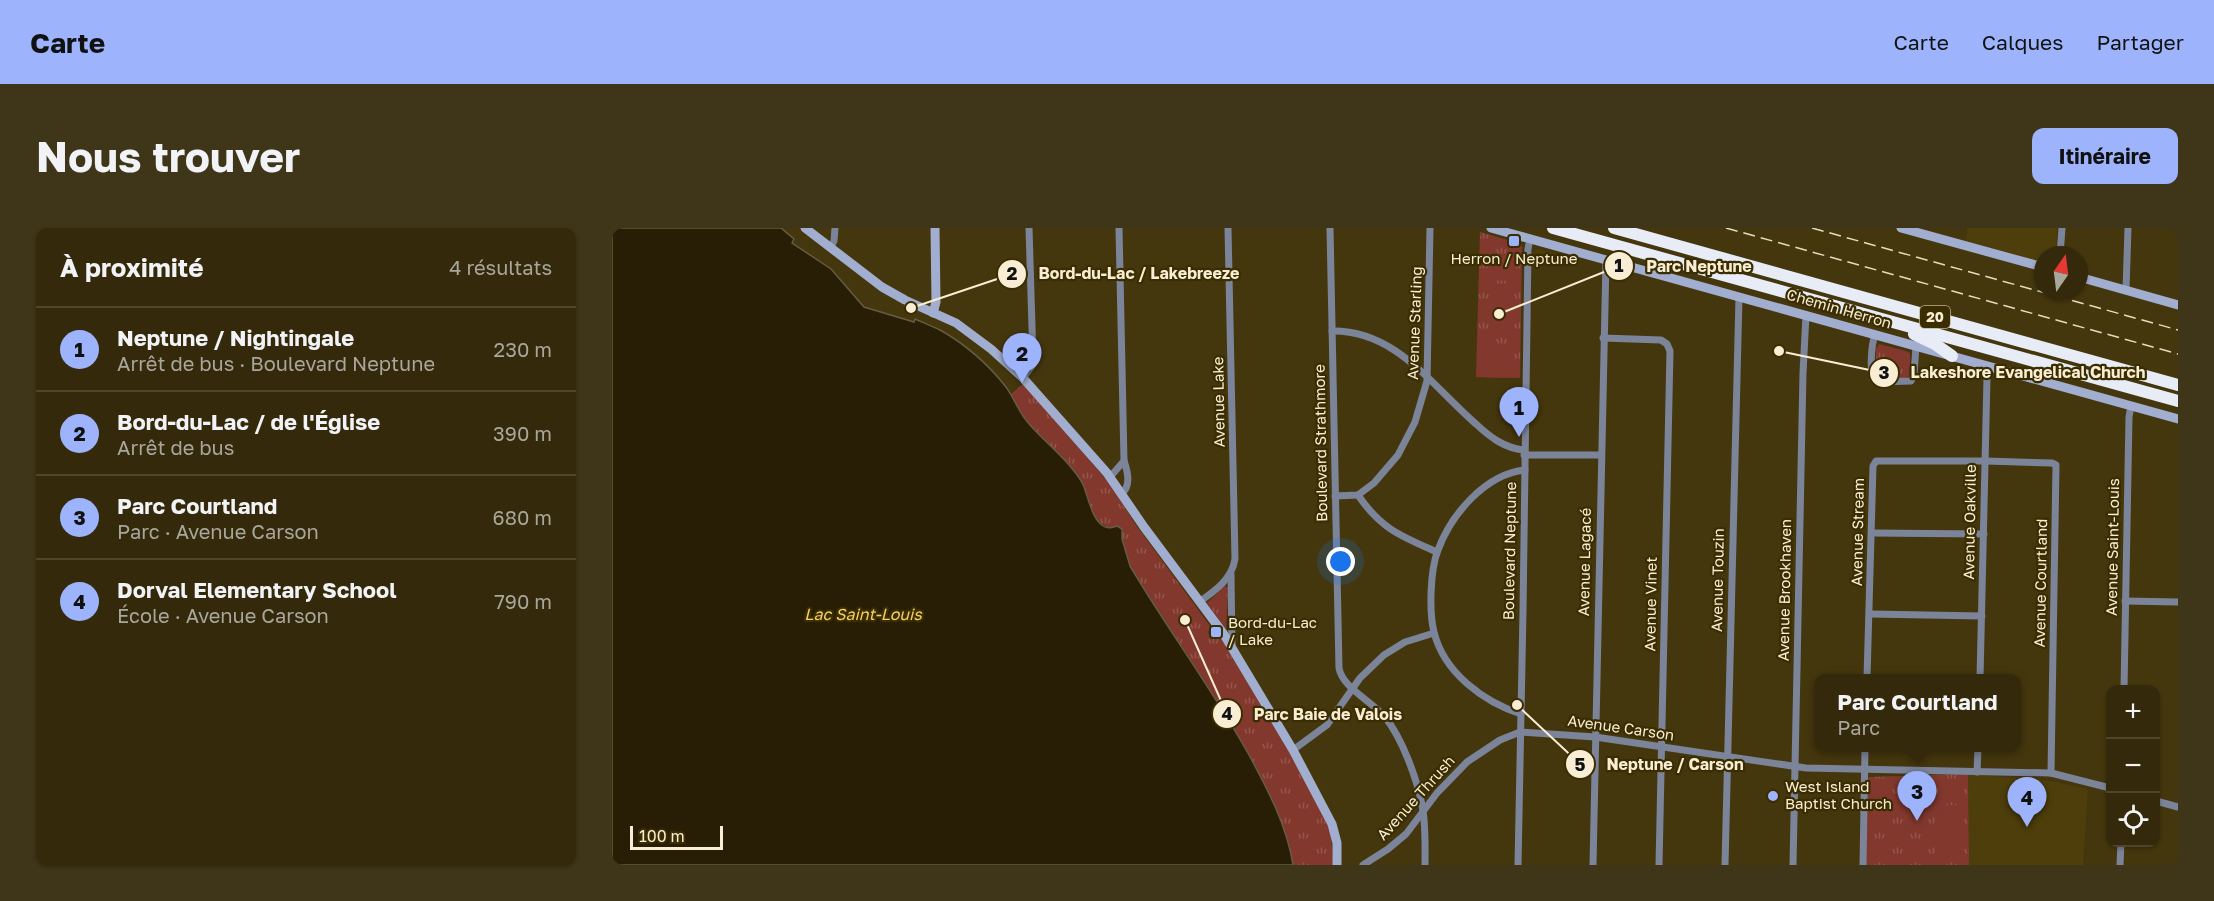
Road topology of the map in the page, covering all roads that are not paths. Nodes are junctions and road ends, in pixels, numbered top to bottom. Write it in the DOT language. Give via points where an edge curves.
graph roads {
  1 [pos="805,228"];
  2 [pos="835,228"];
  3 [pos="935,228"];
  4 [pos="1029,228"];
  5 [pos="1119,228"];
  6 [pos="1228,228"];
  7 [pos="1330,228"];
  8 [pos="1435,228"];
  9 [pos="1491,228"];
  10 [pos="1553,228"];
  11 [pos="1614,228"];
  12 [pos="1901,228"];
  13 [pos="2062,228"];
  14 [pos="2128,228"];
  15 [pos="1431,232"];
  16 [pos="1530,238"];
  17 [pos="2061,246"];
  18 [pos="830,248"];
  19 [pos="1606,260"];
  20 [pos="2034,265"];
  21 [pos="2088,279"];
  22 [pos="2126,290"];
  23 [pos="1739,297"];
  24 [pos="2178,305"];
  25 [pos="933,313"];
  26 [pos="1806,315"];
  27 [pos="1877,318"];
  28 [pos="1332,331"];
  29 [pos="1875,334"];
  30 [pos="1603,338"];
  31 [pos="1916,346"];
  32 [pos="1952,356"];
  33 [pos="1990,367"];
  34 [pos="1427,377"];
  35 [pos="1023,378"];
  36 [pos="2178,385"];
  37 [pos="2178,401"];
  38 [pos="2131,406"];
  39 [pos="2178,419"];
  40 [pos="1524,452"];
  41 [pos="1600,454"];
  42 [pos="1986,460"];
  43 [pos="1124,462"];
  44 [pos="1525,470"];
  45 [pos="1110,477"];
  46 [pos="1121,494"];
  47 [pos="1358,495"];
  48 [pos="1335,496"];
  49 [pos="1872,533"];
  50 [pos="1984,534"];
  51 [pos="1437,552"];
  52 [pos="1231,574"];
  53 [pos="2126,601"];
  54 [pos="1199,602"];
  55 [pos="2178,602"];
  56 [pos="1870,614"];
  57 [pos="1982,616"];
  58 [pos="1434,633"];
  59 [pos="1232,648"];
  60 [pos="1867,674"];
  61 [pos="1980,674"];
  62 [pos="2124,685"];
  63 [pos="1353,689"];
  64 [pos="1521,714"];
  65 [pos="1520,732"];
  66 [pos="1595,737"];
  67 [pos="1661,747"];
  68 [pos="1293,750"];
  69 [pos="1865,752"];
  70 [pos="1978,752"];
  71 [pos="1728,757"];
  72 [pos="1795,766"];
  73 [pos="1865,771"];
  74 [pos="1977,772"];
  75 [pos="2051,773"];
  76 [pos="2106,788"];
  77 [pos="2160,802"];
  78 [pos="2178,807"];
  79 [pos="1423,812"];
  80 [pos="2121,847"];
  81 [pos="1337,865"];
  82 [pos="1363,865"];
  83 [pos="1425,865"];
  84 [pos="1518,865"];
  85 [pos="1593,865"];
  86 [pos="1659,865"];
  87 [pos="1725,865"];
  88 [pos="1793,865"];
  89 [pos="1863,865"];
  90 [pos="2120,865"];
  1 -- 18 [label="main road"];
  2 -- 18 [label="street"];
  3 -- 25 [label="main road"];
  4 -- 35 [label="street" via="1033,360"];
  5 -- 43 [label="street"];
  6 -- 52 [label="street, Avenue Lake" via="1235,546"];
  7 -- 28 [label="street, Boulevard Strathmore"];
  8 -- 15 [label="street, Avenue Starling"];
  9 -- 16 [label="main road, Chemin Herron"];
  10 -- 27 [label="highway, 20"];
  11 -- 36 [label="highway, 20"];
  12 -- 20 [label="main road"];
  13 -- 17 [label="street"];
  14 -- 22 [label="street"];
  15 -- 34 [label="street, Avenue Starling"];
  16 -- 19 [label="main road, Chemin Herron"];
  16 -- 40 [label="street, Boulevard Neptune"];
  18 -- 25 [label="main road" via="890,291"];
  19 -- 23 [label="main road, Chemin Herron"];
  19 -- 30 [label="street, Avenue Lagacé"];
  21 -- 22 [label="main road"];
  22 -- 24 [label="main road"];
  23 -- 26 [label="main road, Chemin Herron"];
  23 -- 71 [label="street, Avenue Touzin"];
  25 -- 35 [label="main road" via="977,338"];
  26 -- 29 [label="main road, Chemin Herron"];
  26 -- 72 [label="street, Avenue Brookhaven"];
  27 -- 32 [label="highway" via="1935,344"];
  27 -- 37 [label="highway, 20"];
  28 -- 34 [label="street" via="1358,334 1387,344"];
  28 -- 48 [label="street, Boulevard Strathmore"];
  29 -- 31 [label="main road, Chemin Herron"];
  29 -- 31 [label="street" via="1872,376 1878,382 1911,381"];
  30 -- 41 [label="street, Avenue Lagacé"];
  30 -- 67 [label="street, Avenue Vinet" via="1661,340 1670,351"];
  31 -- 32 [label="main road, Chemin Herron"];
  32 -- 33 [label="main road, Chemin Herron"];
  33 -- 38 [label="main road, Chemin Herron"];
  33 -- 42 [label="street, Avenue Oakville"];
  34 -- 40 [label="street" via="1491,438"];
  34 -- 47 [label="street, Avenue Starling" via="1407,441 1385,472"];
  35 -- 45 [label="main road"];
  38 -- 39 [label="main road, Chemin Herron"];
  38 -- 53 [label="street, Avenue Saint-Louis"];
  40 -- 41 [label="street"];
  40 -- 44 [label="street, Boulevard Neptune"];
  41 -- 66 [label="street, Avenue Lagacé"];
  42 -- 49 [label="street, Avenue Stream" via="1876,461"];
  42 -- 50 [label="street, Avenue Oakville"];
  42 -- 75 [label="street, Avenue Courtland" via="2052,463 2058,470"];
  43 -- 45 [label="street"];
  43 -- 46 [label="street" via="1127,486"];
  44 -- 51 [label="street" via="1511,472 1470,500"];
  44 -- 64 [label="street, Boulevard Neptune"];
  45 -- 46 [label="main road"];
  46 -- 54 [label="main road"];
  47 -- 48 [label="street"];
  47 -- 51 [label="street" via="1377,520 1396,534"];
  48 -- 63 [label="street, Boulevard Strathmore" via="1338,661 1342,679"];
  49 -- 50 [label="street"];
  49 -- 56 [label="street, Avenue Stream"];
  50 -- 57 [label="street, Avenue Oakville"];
  51 -- 58 [label="street" via="1432,581"];
  52 -- 54 [label="street"];
  52 -- 59 [label="street, Avenue Lake"];
  53 -- 55 [label="street"];
  53 -- 62 [label="street, Avenue Saint-Louis"];
  54 -- 59 [label="main road"];
  56 -- 57 [label="street"];
  56 -- 60 [label="street, Avenue Stream"];
  57 -- 61 [label="street, Avenue Oakville"];
  58 -- 63 [label="street" via="1391,650 1366,671"];
  58 -- 64 [label="street" via="1456,673 1481,695"];
  59 -- 68 [label="main road"];
  63 -- 68 [label="street" via="1327,725"];
  63 -- 79 [label="street, Boulevard Strathmore" via="1382,715 1397,736"];
  64 -- 65 [label="street, Boulevard Neptune"];
  65 -- 66 [label="street, Avenue Carson"];
  65 -- 79 [label="street, Avenue Thrush" via="1467,762"];
  65 -- 84 [label="street, Boulevard Neptune"];
  66 -- 67 [label="street, Avenue Carson"];
  66 -- 85 [label="street, Avenue Lagacé"];
  67 -- 71 [label="street, Avenue Carson"];
  67 -- 86 [label="street, Avenue Vinet"];
  68 -- 81 [label="main road" via="1332,824"];
  69 -- 73 [label="street"];
  70 -- 74 [label="street"];
  71 -- 72 [label="street, Avenue Carson"];
  71 -- 87 [label="street, Avenue Touzin"];
  72 -- 73 [label="street, Avenue Carson"];
  72 -- 88 [label="street, Avenue Brookhaven"];
  73 -- 74 [label="street, Avenue Carson"];
  73 -- 89 [label="street"];
  74 -- 75 [label="street, Avenue Carson"];
  75 -- 76 [label="street, Avenue Carson"];
  77 -- 78 [label="street"];
  79 -- 82 [label="street, Avenue Thrush" via="1397,842"];
  79 -- 83 [label="street, Boulevard Strathmore"];
  80 -- 90 [label="street"];
}
